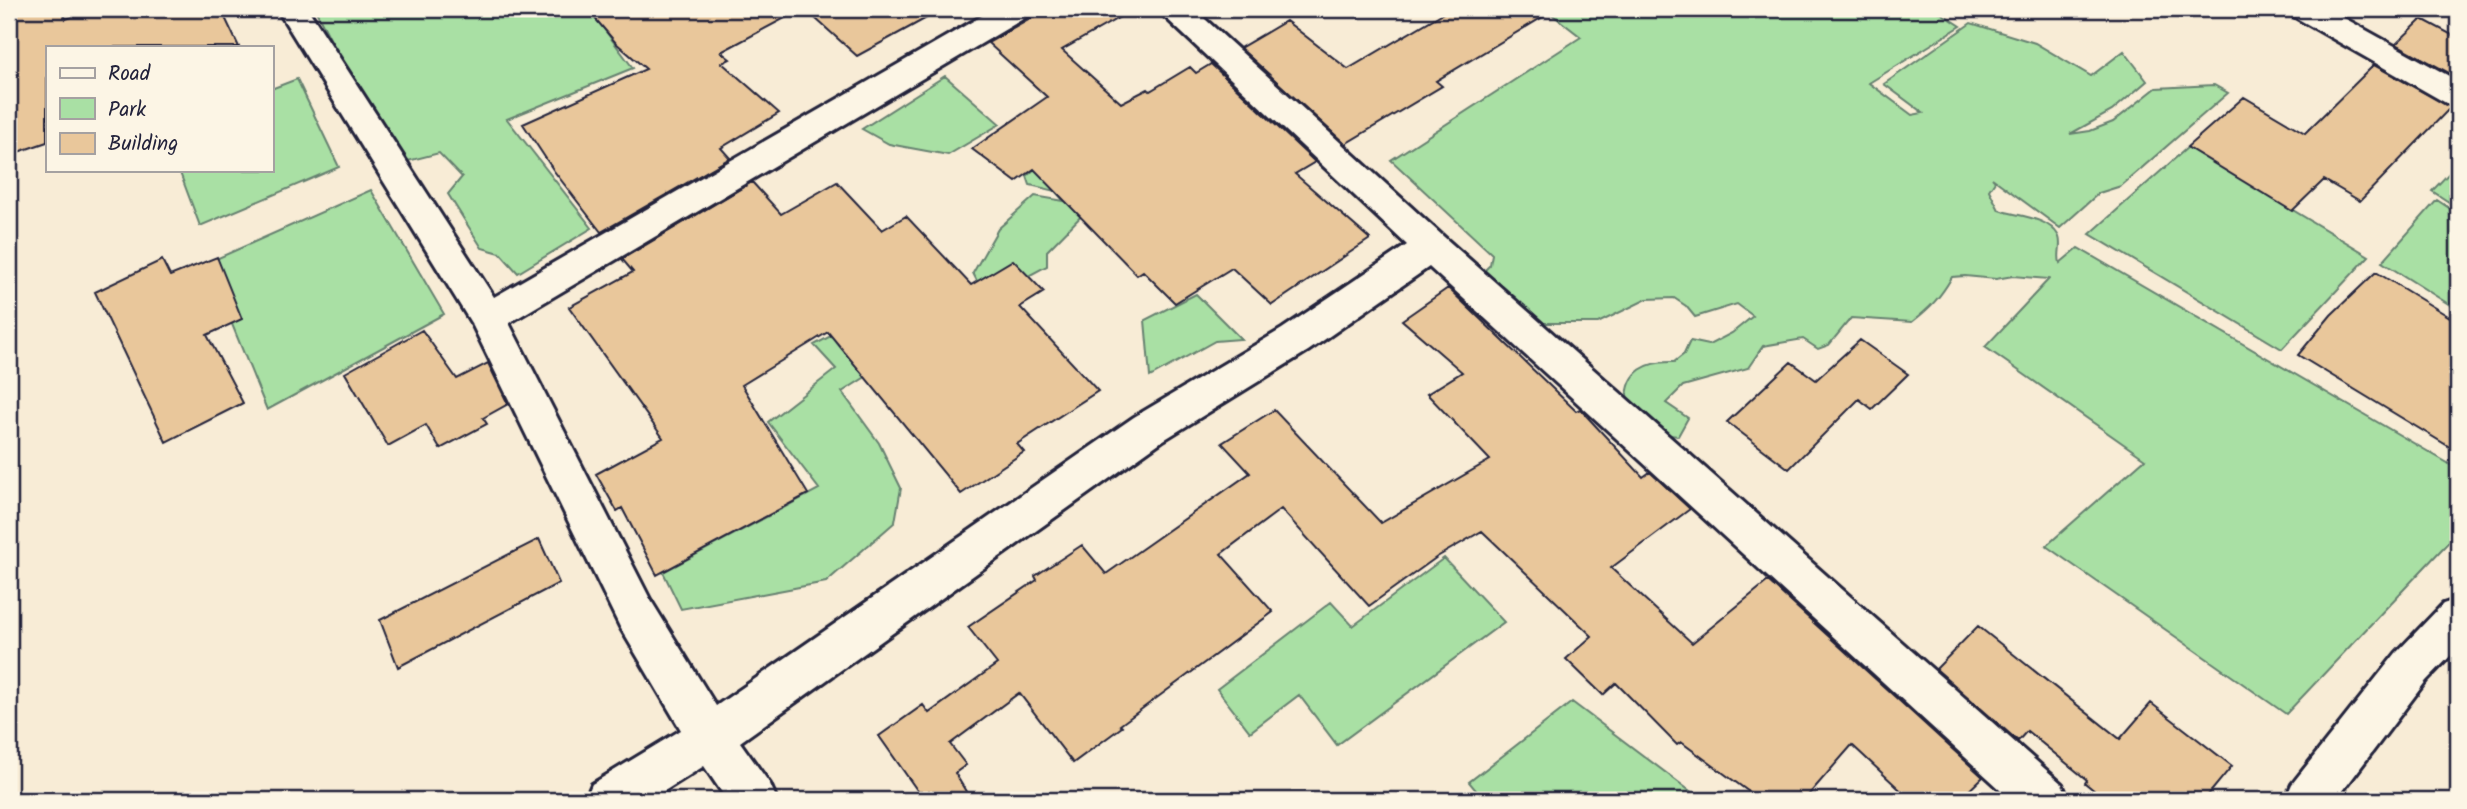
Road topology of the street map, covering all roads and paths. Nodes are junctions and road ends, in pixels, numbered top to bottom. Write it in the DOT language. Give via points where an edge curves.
graph roads {
  1 [pos="292,9"];
  2 [pos="1017,9"];
  3 [pos="1175,9"];
  4 [pos="2304,9"];
  5 [pos="2458,96"];
  6 [pos="1431,247"];
  7 [pos="488,318"];
  8 [pos="2458,618"];
  9 [pos="710,737"];
  10 [pos="608,800"];
  11 [pos="754,800"];
  12 [pos="2046,800"];
  13 [pos="2308,800"];
  1 -- 7 [label="street"];
  2 -- 7 [label="street"];
  3 -- 6 [label="street"];
  4 -- 5 [label="street"];
  6 -- 9 [label="street" via="1295,340 1148,429"];
  6 -- 12 [label="street"];
  7 -- 9 [label="street" via="635,613"];
  8 -- 13 [label="street" via="2411,667"];
  9 -- 10 [label="street"];
  9 -- 11 [label="street"];
}
